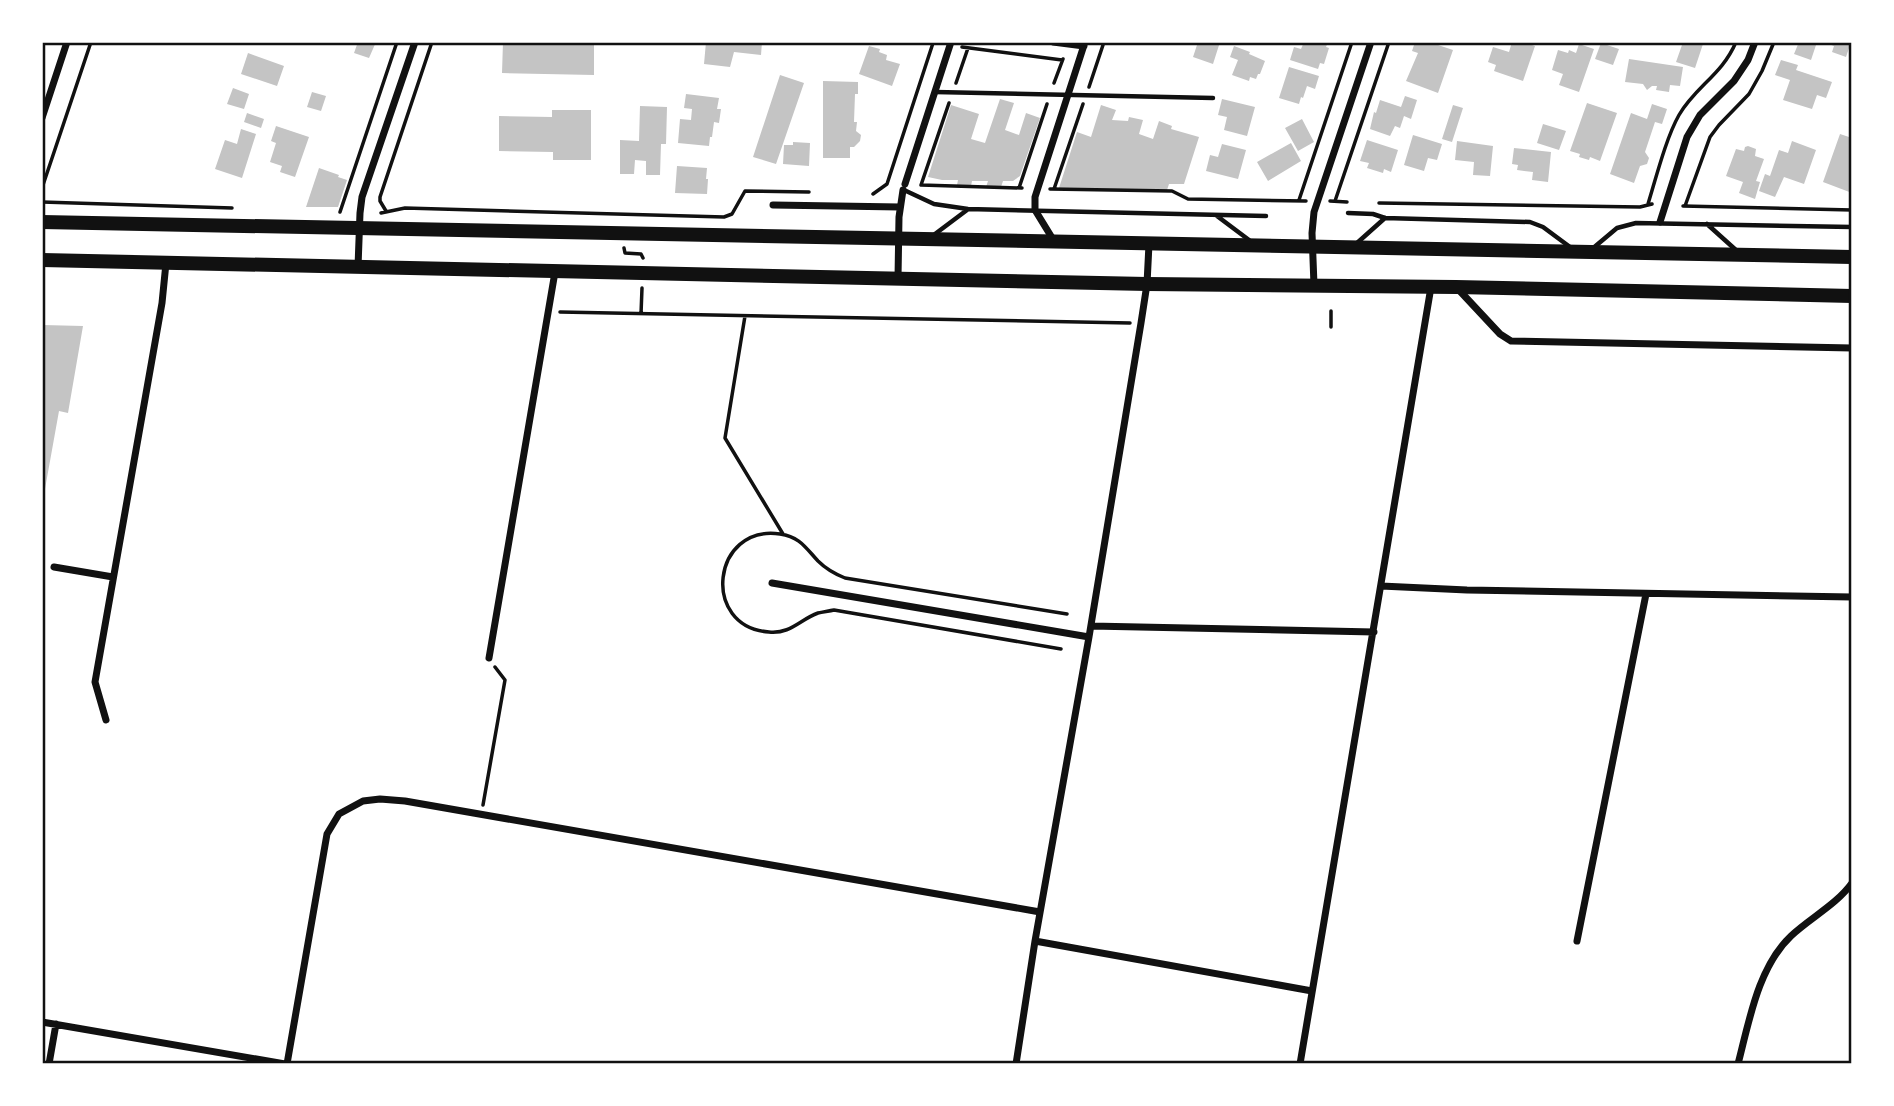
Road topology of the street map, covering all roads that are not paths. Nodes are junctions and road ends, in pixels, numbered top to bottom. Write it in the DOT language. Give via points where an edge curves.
graph roads {
  1 [pos="67,42"];
  2 [pos="415,42"];
  3 [pos="951,42"];
  4 [pos="1053,42"];
  5 [pos="1371,42"];
  6 [pos="1755,42"];
  7 [pos="1085,44"];
  8 [pos="934,92"];
  9 [pos="1068,95"];
  10 [pos="1213,97"];
  11 [pos="42,118"];
  12 [pos="904,187"];
  13 [pos="773,205"];
  14 [pos="900,208"];
  15 [pos="968,209"];
  16 [pos="1035,210"];
  17 [pos="1348,214"];
  18 [pos="1217,215"];
  19 [pos="1266,216"];
  20 [pos="1385,218"];
  21 [pos="42,222"];
  22 [pos="1660,222"];
  23 [pos="1706,223"];
  24 [pos="1852,227"];
  25 [pos="359,228"];
  26 [pos="898,239"];
  27 [pos="929,239"];
  28 [pos="1055,242"];
  29 [pos="1149,244"];
  30 [pos="1256,246"];
  31 [pos="1312,246"];
  32 [pos="1352,247"];
  33 [pos="1582,251"];
  34 [pos="1741,254"];
  35 [pos="1852,257"];
  36 [pos="42,260"];
  37 [pos="166,262"];
  38 [pos="358,267"];
  39 [pos="555,271"];
  40 [pos="898,278"];
  41 [pos="1147,284"];
  42 [pos="1314,286"];
  43 [pos="1431,287"];
  44 [pos="1456,287"];
  45 [pos="1852,296"];
  46 [pos="1852,348"];
  47 [pos="54,567"];
  48 [pos="113,578"];
  49 [pos="772,583"];
  50 [pos="1381,586"];
  51 [pos="1646,594"];
  52 [pos="1852,597"];
  53 [pos="1091,626"];
  54 [pos="1374,632"];
  55 [pos="1089,637"];
  56 [pos="489,658"];
  57 [pos="106,720"];
  58 [pos="1852,883"];
  59 [pos="1040,912"];
  60 [pos="1577,941"];
  61 [pos="1035,942"];
  62 [pos="1312,991"];
  63 [pos="42,1022"];
  64 [pos="56,1024"];
  65 [pos="49,1064"];
  66 [pos="286,1064"];
  67 [pos="1016,1064"];
  68 [pos="1300,1064"];
  69 [pos="1738,1064"];
  1 -- 11 [label="street"];
  2 -- 25 [label="street" via="362,197"];
  3 -- 8 [label="street"];
  4 -- 7 [label="street"];
  5 -- 31 [label="street" via="1317,201"];
  6 -- 22 [label="street" via="1734,81 1687,136"];
  7 -- 9 [label="street"];
  8 -- 9 [label="lane"];
  8 -- 12 [label="street"];
  9 -- 10 [label="lane"];
  9 -- 16 [label="street" via="1037,188"];
  12 -- 14 [label="street"];
  12 -- 15 [label="lane" via="934,204"];
  13 -- 14 [label="street"];
  14 -- 26 [label="street"];
  15 -- 16 [label="lane"];
  15 -- 27 [label="lane"];
  16 -- 18 [label="lane"];
  16 -- 28 [label="street"];
  17 -- 20 [label="lane"];
  18 -- 19 [label="lane"];
  18 -- 30 [label="lane"];
  20 -- 32 [label="lane"];
  20 -- 33 [label="lane" via="1530,222"];
  21 -- 25 [label="main road"];
  22 -- 23 [label="lane"];
  22 -- 33 [label="lane" via="1626,224"];
  23 -- 24 [label="lane"];
  23 -- 34 [label="lane"];
  25 -- 26 [label="main road"];
  25 -- 38 [label="street"];
  26 -- 27 [label="main road"];
  26 -- 40 [label="street"];
  27 -- 28 [label="main road"];
  28 -- 29 [label="main road"];
  29 -- 30 [label="main road"];
  29 -- 41 [label="street"];
  30 -- 31 [label="main road"];
  31 -- 32 [label="main road"];
  31 -- 42 [label="street"];
  32 -- 33 [label="main road"];
  33 -- 34 [label="main road"];
  34 -- 35 [label="main road"];
  36 -- 37 [label="main road"];
  37 -- 38 [label="main road"];
  37 -- 48 [label="street"];
  38 -- 39 [label="main road"];
  39 -- 40 [label="main road"];
  39 -- 56 [label="street"];
  40 -- 41 [label="main road"];
  41 -- 42 [label="main road"];
  41 -- 53 [label="street"];
  42 -- 43 [label="main road"];
  43 -- 44 [label="main road"];
  43 -- 50 [label="street"];
  44 -- 45 [label="main road"];
  44 -- 46 [label="street" via="1511,341"];
  47 -- 48 [label="street"];
  48 -- 57 [label="street" via="94,682"];
  49 -- 55 [label="street"];
  50 -- 51 [label="street"];
  50 -- 54 [label="street"];
  51 -- 52 [label="street"];
  51 -- 60 [label="street"];
  53 -- 54 [label="street"];
  53 -- 55 [label="street"];
  54 -- 62 [label="street"];
  55 -- 59 [label="street"];
  58 -- 69 [label="street" via="1773,957 1749,1018"];
  59 -- 61 [label="street"];
  59 -- 66 [label="street" via="481,814 380,799 363,801 339,814 327,834"];
  61 -- 62 [label="street"];
  61 -- 67 [label="street"];
  62 -- 68 [label="street"];
  63 -- 64 [label="street"];
  64 -- 65 [label="street"];
  64 -- 66 [label="street"];
}
